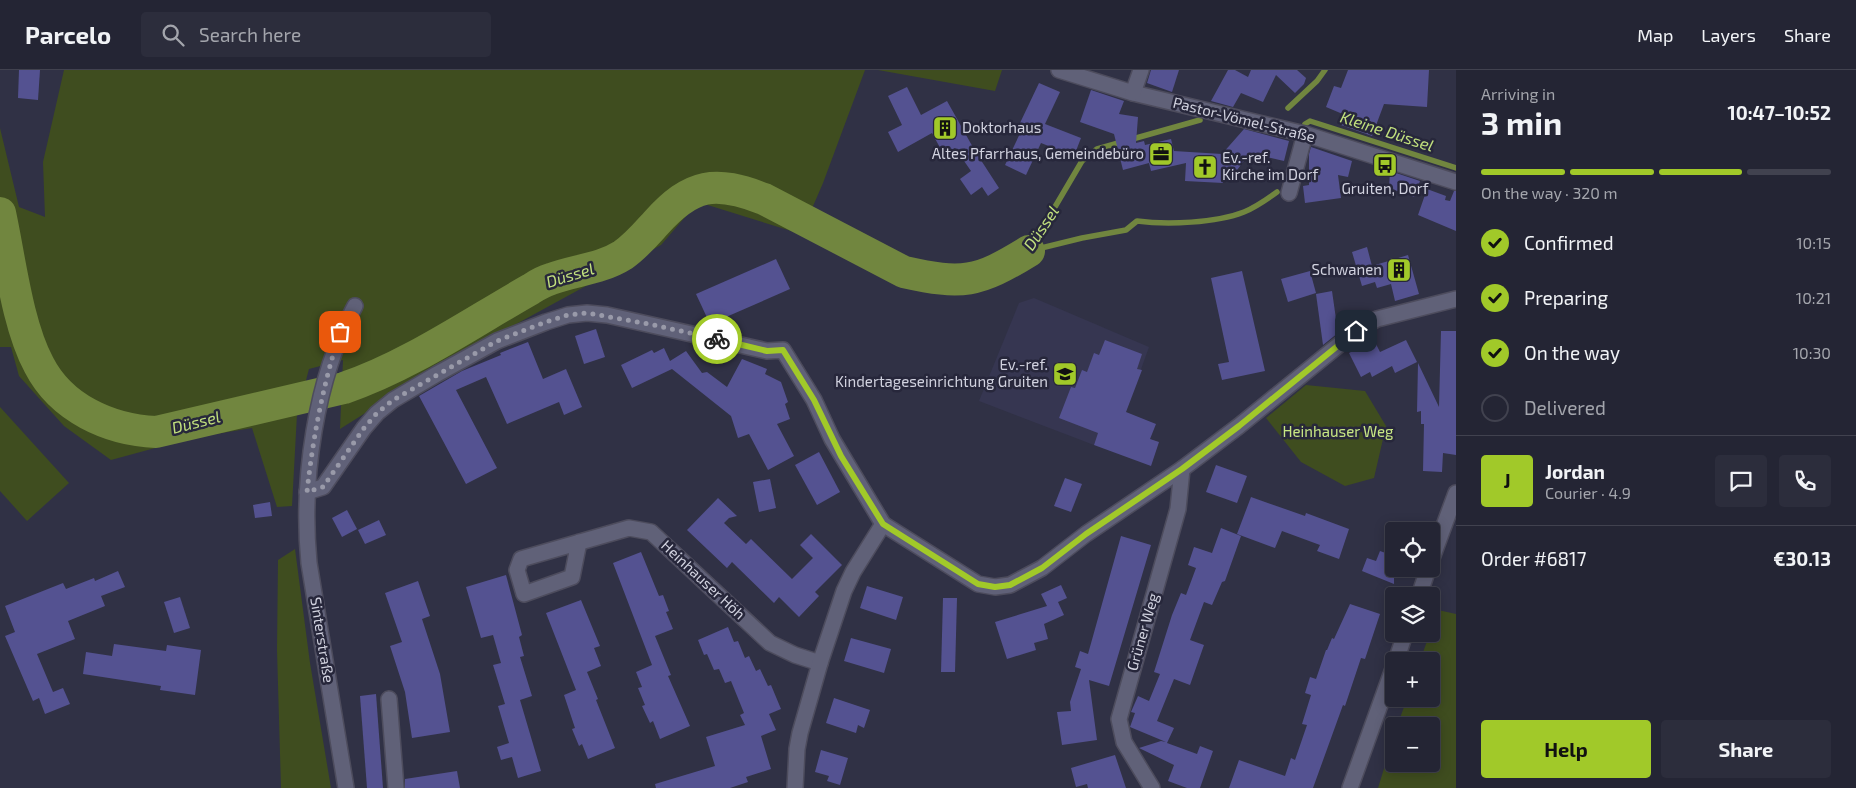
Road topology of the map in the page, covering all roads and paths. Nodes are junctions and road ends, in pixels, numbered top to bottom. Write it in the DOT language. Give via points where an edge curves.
graph roads {
  1 [pos="1059,70"];
  2 [pos="1141,70"];
  3 [pos="1133,93"];
  4 [pos="1304,134"];
  5 [pos="1456,182"];
  6 [pos="1289,193"];
  7 [pos="1456,299"];
  8 [pos="355,306"];
  9 [pos="1182,469"];
  10 [pos="307,492"];
  11 [pos="1456,493"];
  12 [pos="883,524"];
  13 [pos="1440,537"];
  14 [pos="579,542"];
  15 [pos="820,663"];
  16 [pos="1385,691"];
  17 [pos="389,699"];
  18 [pos="346,788"];
  19 [pos="396,788"];
  20 [pos="795,788"];
  21 [pos="1152,788"];
  22 [pos="1350,788"];
  1 -- 3 [label="street, Pastor-Vömel-Straße"];
  2 -- 3 [label="street"];
  3 -- 4 [label="street, Pastor-Vömel-Straße"];
  4 -- 5 [label="street, Pastor-Vömel-Straße"];
  4 -- 6 [label="street"];
  7 -- 9 [label="street" via="1377,319 1356,331"];
  8 -- 10 [label="street, Sinterstraße" via="340,332 329,366 319,407"];
  9 -- 12 [label="street" via="1042,568 1010,585 978,584"];
  9 -- 21 [label="street, Grüner Weg" via="1178,509 1119,719 1124,742"];
  10 -- 12 [label="street" via="323,487 364,428 393,400 497,341 568,315 587,313 767,351 783,350 814,400 836,448"];
  10 -- 18 [label="street, Sinterstraße" via="309,563"];
  11 -- 13 [label="street"];
  12 -- 15 [label="street" via="853,572"];
  14 -- 15 [label="street, Heinhauser Höh" via="629,528 651,532 770,643"];
  15 -- 20 [label="street" via="798,742"];
  16 -- 22 [label="street"];
  17 -- 19 [label="street"];
}
